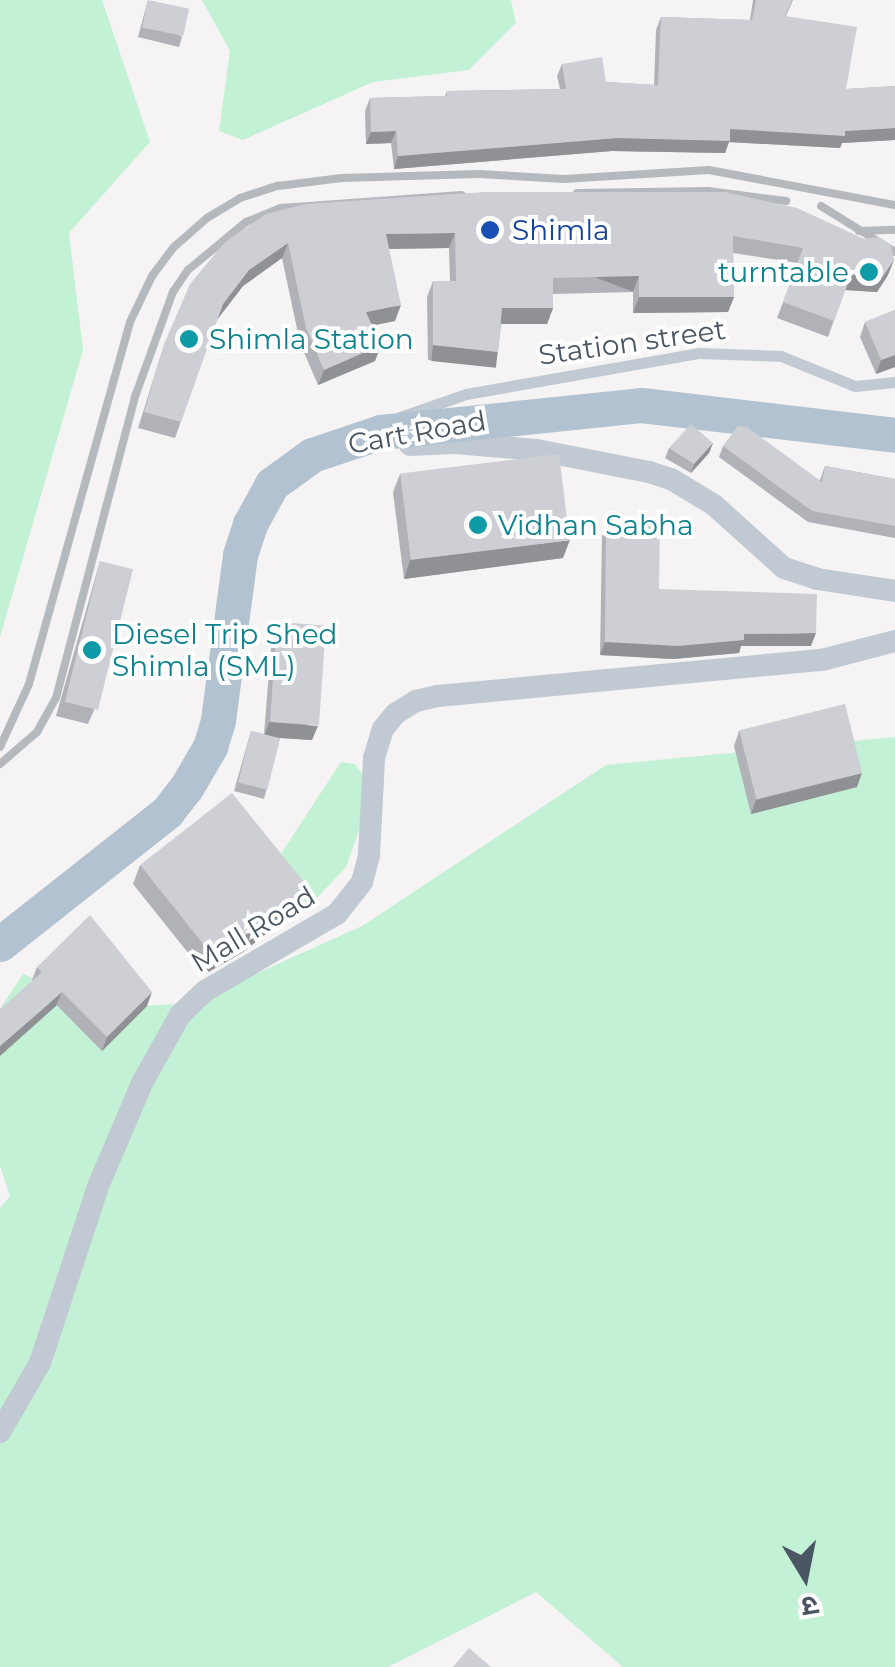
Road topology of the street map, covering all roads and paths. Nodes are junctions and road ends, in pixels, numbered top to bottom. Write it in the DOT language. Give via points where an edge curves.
graph roads {
  1 [pos="895,382"];
  2 [pos="381,432"];
  3 [pos="895,435"];
  4 [pos="285,471"];
  5 [pos="895,591"];
  6 [pos="895,641"];
  7 [pos="0,944"];
  8 [pos="0,1432"];
  1 -- 2 [label="lane, Station street" via="854,386 781,356 699,353 444,398"];
  2 -- 3 [label="main road, Cart Road" via="641,404"];
  2 -- 4 [label="main road, Cart Road"];
  4 -- 5 [label="street" via="348,453 426,444 601,459 692,490 797,574"];
  4 -- 7 [label="main road, Cart Road" via="265,494 240,555 218,720 186,788 167,812"];
  6 -- 8 [label="street, Mall Road" via="822,660 438,696 394,714 374,758 362,882 337,914 205,991 180,1015 142,1082 100,1184 40,1363"];
}
